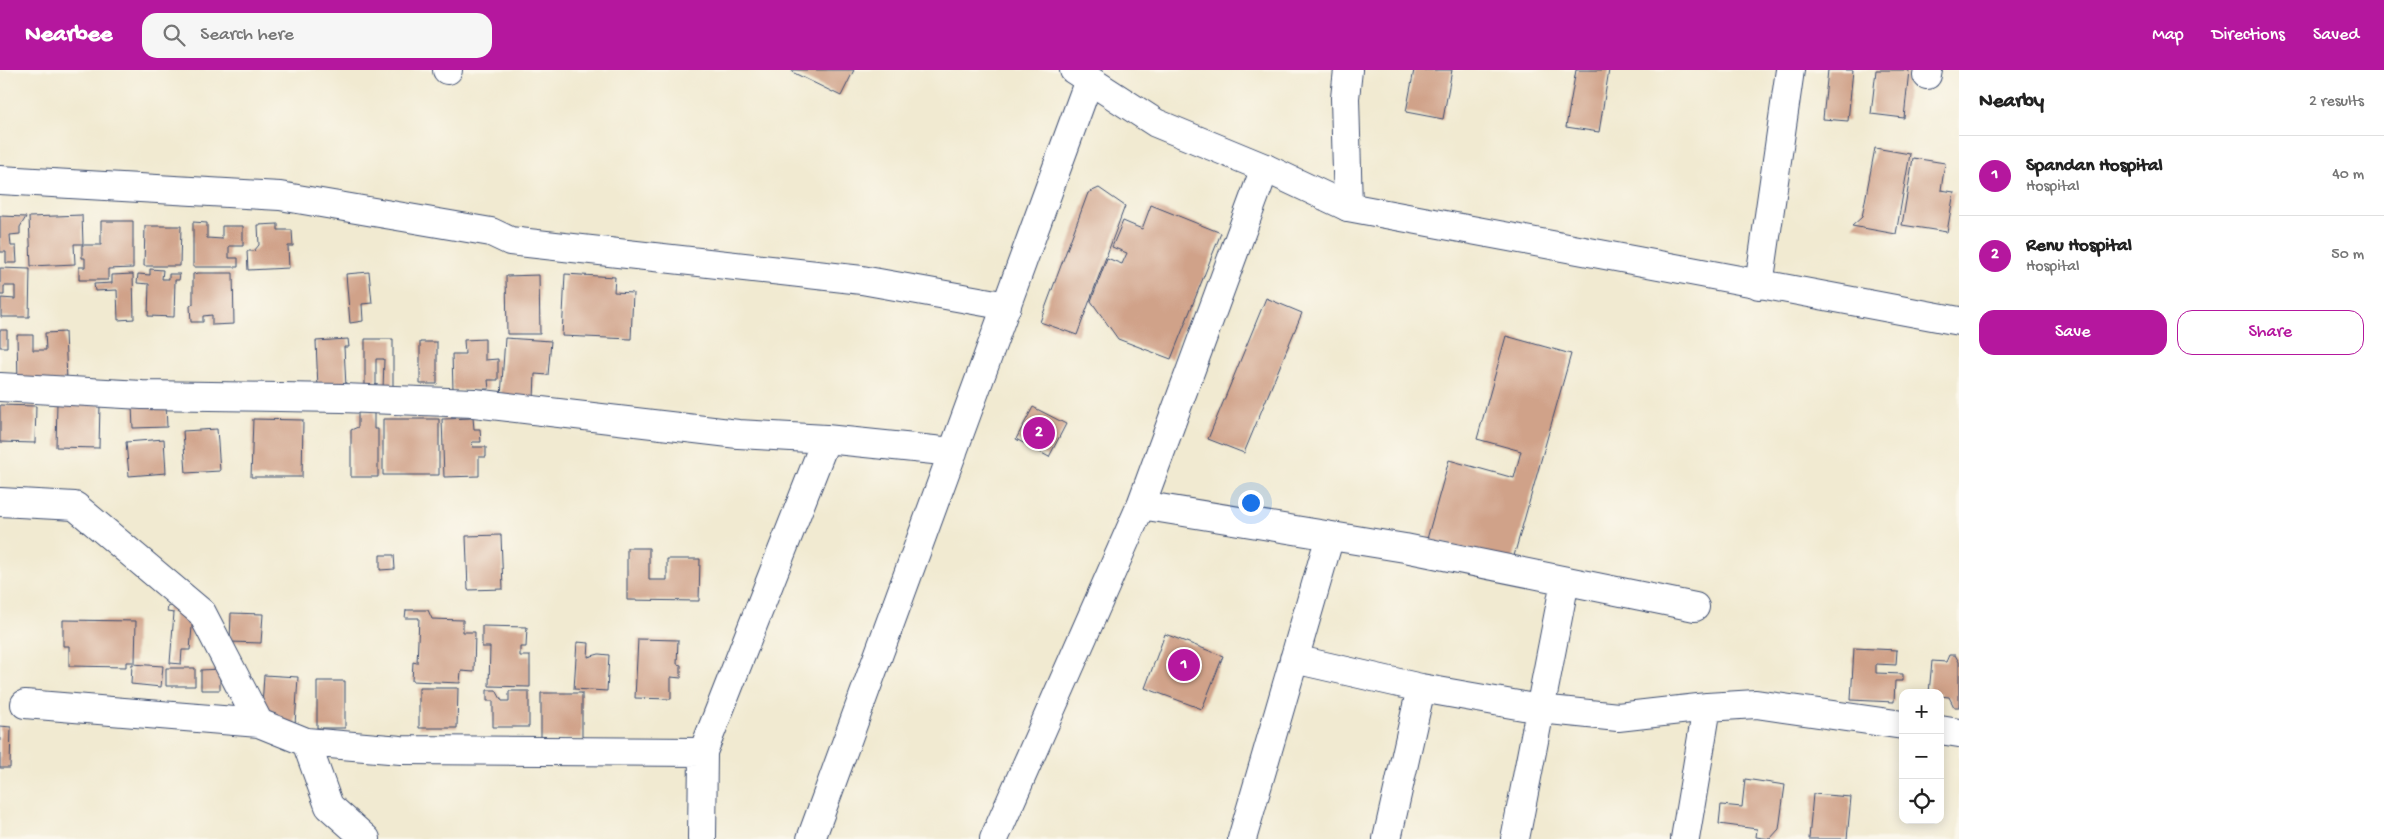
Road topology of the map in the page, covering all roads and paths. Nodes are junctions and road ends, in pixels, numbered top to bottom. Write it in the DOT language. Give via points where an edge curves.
graph roads {
  1 [pos="1348,70"];
  2 [pos="1790,70"];
  3 [pos="1082,75"];
  4 [pos="1265,168"];
  5 [pos="0,180"];
  6 [pos="1348,208"];
  7 [pos="1759,285"];
  8 [pos="1007,306"];
  9 [pos="1959,321"];
  10 [pos="0,387"];
  11 [pos="826,440"];
  12 [pos="953,452"];
  13 [pos="0,502"];
  14 [pos="1141,505"];
  15 [pos="1330,536"];
  16 [pos="1565,581"];
  17 [pos="1694,607"];
  18 [pos="1294,659"];
  19 [pos="1421,688"];
  20 [pos="25,704"];
  21 [pos="1707,707"];
  22 [pos="1540,708"];
  23 [pos="260,723"];
  24 [pos="1899,724"];
  25 [pos="1944,731"];
  26 [pos="1959,733"];
  27 [pos="306,742"];
  28 [pos="703,752"];
  29 [pos="366,839"];
  30 [pos="702,839"];
  31 [pos="811,839"];
  32 [pos="994,839"];
  33 [pos="1242,839"];
  34 [pos="1387,839"];
  35 [pos="1515,839"];
  36 [pos="1686,839"];
  1 -- 6 [label="main road" via="1345,98"];
  2 -- 7 [label="main road"];
  3 -- 4 [label="main road" via="1156,123"];
  3 -- 8 [label="main road"];
  4 -- 6 [label="main road"];
  4 -- 14 [label="main road"];
  5 -- 8 [label="main road" via="280,196 491,232 510,241 862,280"];
  6 -- 7 [label="main road"];
  7 -- 9 [label="main road"];
  8 -- 12 [label="main road"];
  10 -- 11 [label="main road" via="142,395 474,403 738,434"];
  11 -- 12 [label="main road"];
  11 -- 28 [label="main road"];
  12 -- 31 [label="main road"];
  13 -- 23 [label="main road" via="75,506 194,607 202,614"];
  14 -- 15 [label="main road"];
  14 -- 32 [label="main road"];
  15 -- 16 [label="main road"];
  15 -- 18 [label="main road"];
  16 -- 17 [label="main road"];
  16 -- 22 [label="main road"];
  18 -- 19 [label="main road"];
  18 -- 33 [label="main road"];
  19 -- 22 [label="main road"];
  19 -- 34 [label="main road"];
  20 -- 23 [label="main road"];
  21 -- 22 [label="main road" via="1618,717"];
  21 -- 24 [label="main road" via="1756,704"];
  21 -- 36 [label="main road"];
  22 -- 35 [label="main road"];
  23 -- 27 [label="main road"];
  25 -- 26 [label="main road"];
  27 -- 28 [label="main road" via="400,750"];
  27 -- 29 [label="main road" via="329,806"];
  28 -- 30 [label="main road"];
}
